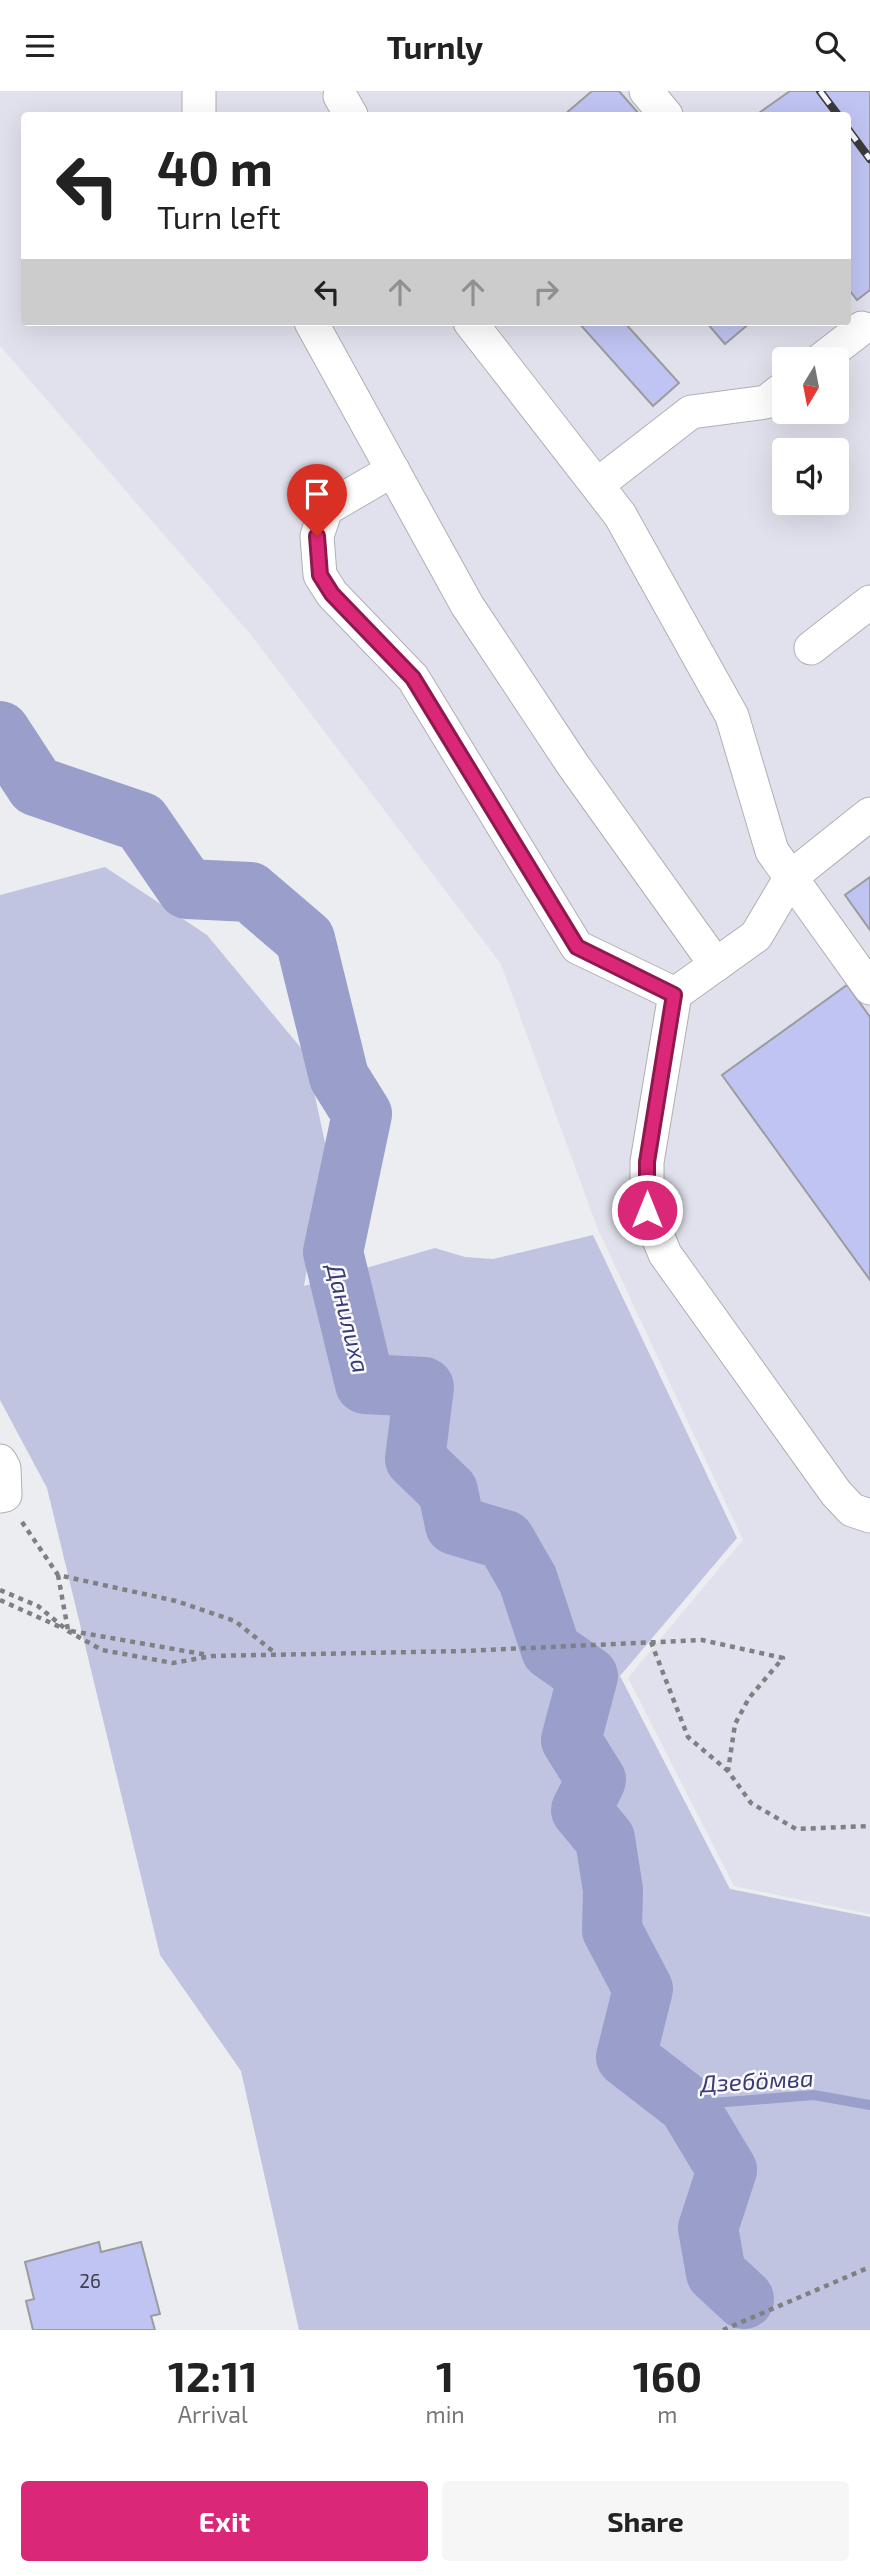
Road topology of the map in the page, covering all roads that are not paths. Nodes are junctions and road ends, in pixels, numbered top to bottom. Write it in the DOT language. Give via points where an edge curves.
graph roads {
  1 [pos="199,91"];
  2 [pos="646,91"];
  3 [pos="199,112"];
  4 [pos="664,112"];
  5 [pos="313,326"];
  6 [pos="473,326"];
  7 [pos="859,326"];
  8 [pos="835,347"];
  9 [pos="772,397"];
  10 [pos="393,470"];
  11 [pos="597,485"];
  12 [pos="870,602"];
  13 [pos="811,648"];
  14 [pos="870,814"];
  15 [pos="791,877"];
  16 [pos="716,965"];
  17 [pos="870,988"];
  18 [pos="674,995"];
  19 [pos="0,1461"];
  20 [pos="2,1495"];
  21 [pos="870,1516"];
  1 -- 3 [label="lane"];
  2 -- 4 [label="lane"];
  5 -- 10 [label="lane"];
  6 -- 11 [label="lane"];
  7 -- 8 [label="lane"];
  9 -- 11 [label="lane" via="766,402 691,412"];
  10 -- 16 [label="lane" via="467,605 573,765"];
  10 -- 18 [label="lane" via="326,509 317,536 320,575 332,594 413,678 577,947"];
  11 -- 15 [label="lane" via="620,515 733,716 772,851"];
  12 -- 13 [label="lane"];
  14 -- 15 [label="lane"];
  15 -- 16 [label="lane" via="756,936"];
  15 -- 17 [label="lane"];
  16 -- 18 [label="lane"];
  18 -- 21 [label="lane" via="647,1162 647,1210 665,1254 836,1493 852,1510"];
  19 -- 20 [label="lane" via="4,1468"];
}
